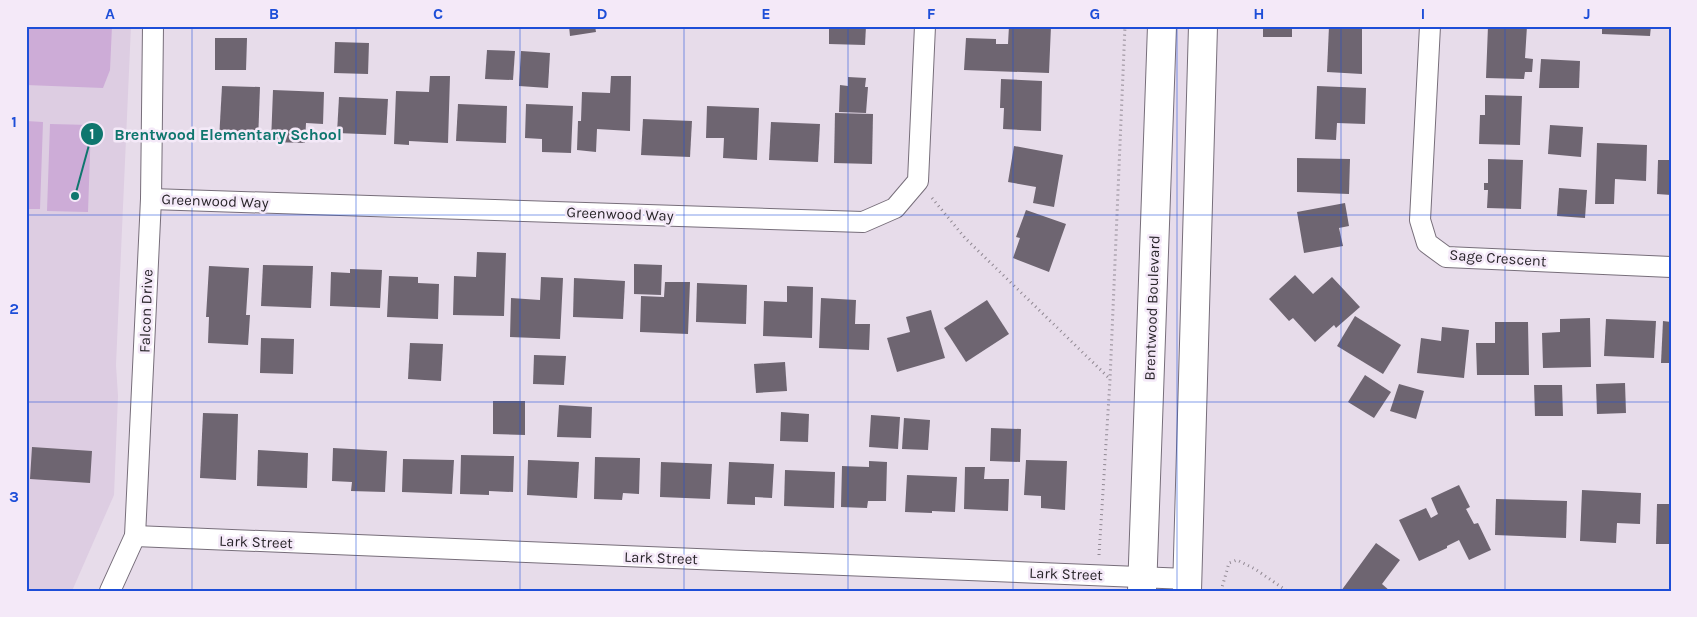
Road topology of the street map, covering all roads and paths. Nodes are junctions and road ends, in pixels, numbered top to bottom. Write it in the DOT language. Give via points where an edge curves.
graph roads {
  1 [pos="153,26"];
  2 [pos="925,26"];
  3 [pos="1125,26"];
  4 [pos="1162,26"];
  5 [pos="1203,26"];
  6 [pos="1430,26"];
  7 [pos="918,181"];
  8 [pos="151,199"];
  9 [pos="1671,267"];
  10 [pos="1110,380"];
  11 [pos="135,536"];
  12 [pos="1098,575"];
  13 [pos="1142,584"];
  14 [pos="1187,585"];
  15 [pos="110,591"];
  16 [pos="1221,591"];
  17 [pos="1287,591"];
  1 -- 8 [label="street, Falcon Drive"];
  2 -- 7 [label="street"];
  3 -- 10 [label="path"];
  4 -- 13 [label="main road, Brentwood Boulevard"];
  5 -- 14 [label="main road"];
  6 -- 9 [label="street, Sage Crescent" via="1420,220 1427,242 1446,257"];
  7 -- 8 [label="street, Greenwood Way" via="895,208 863,222"];
  7 -- 10 [label="path" via="965,238"];
  8 -- 11 [label="street, Falcon Drive"];
  10 -- 12 [label="path"];
  11 -- 12 [label="street, Lark Street"];
  11 -- 15 [label="street, Falcon Drive"];
  12 -- 13 [label="street, Lark Street"];
  13 -- 14 [label="street, Lark Street"];
  16 -- 17 [label="path" via="1228,563 1237,560"];
}
